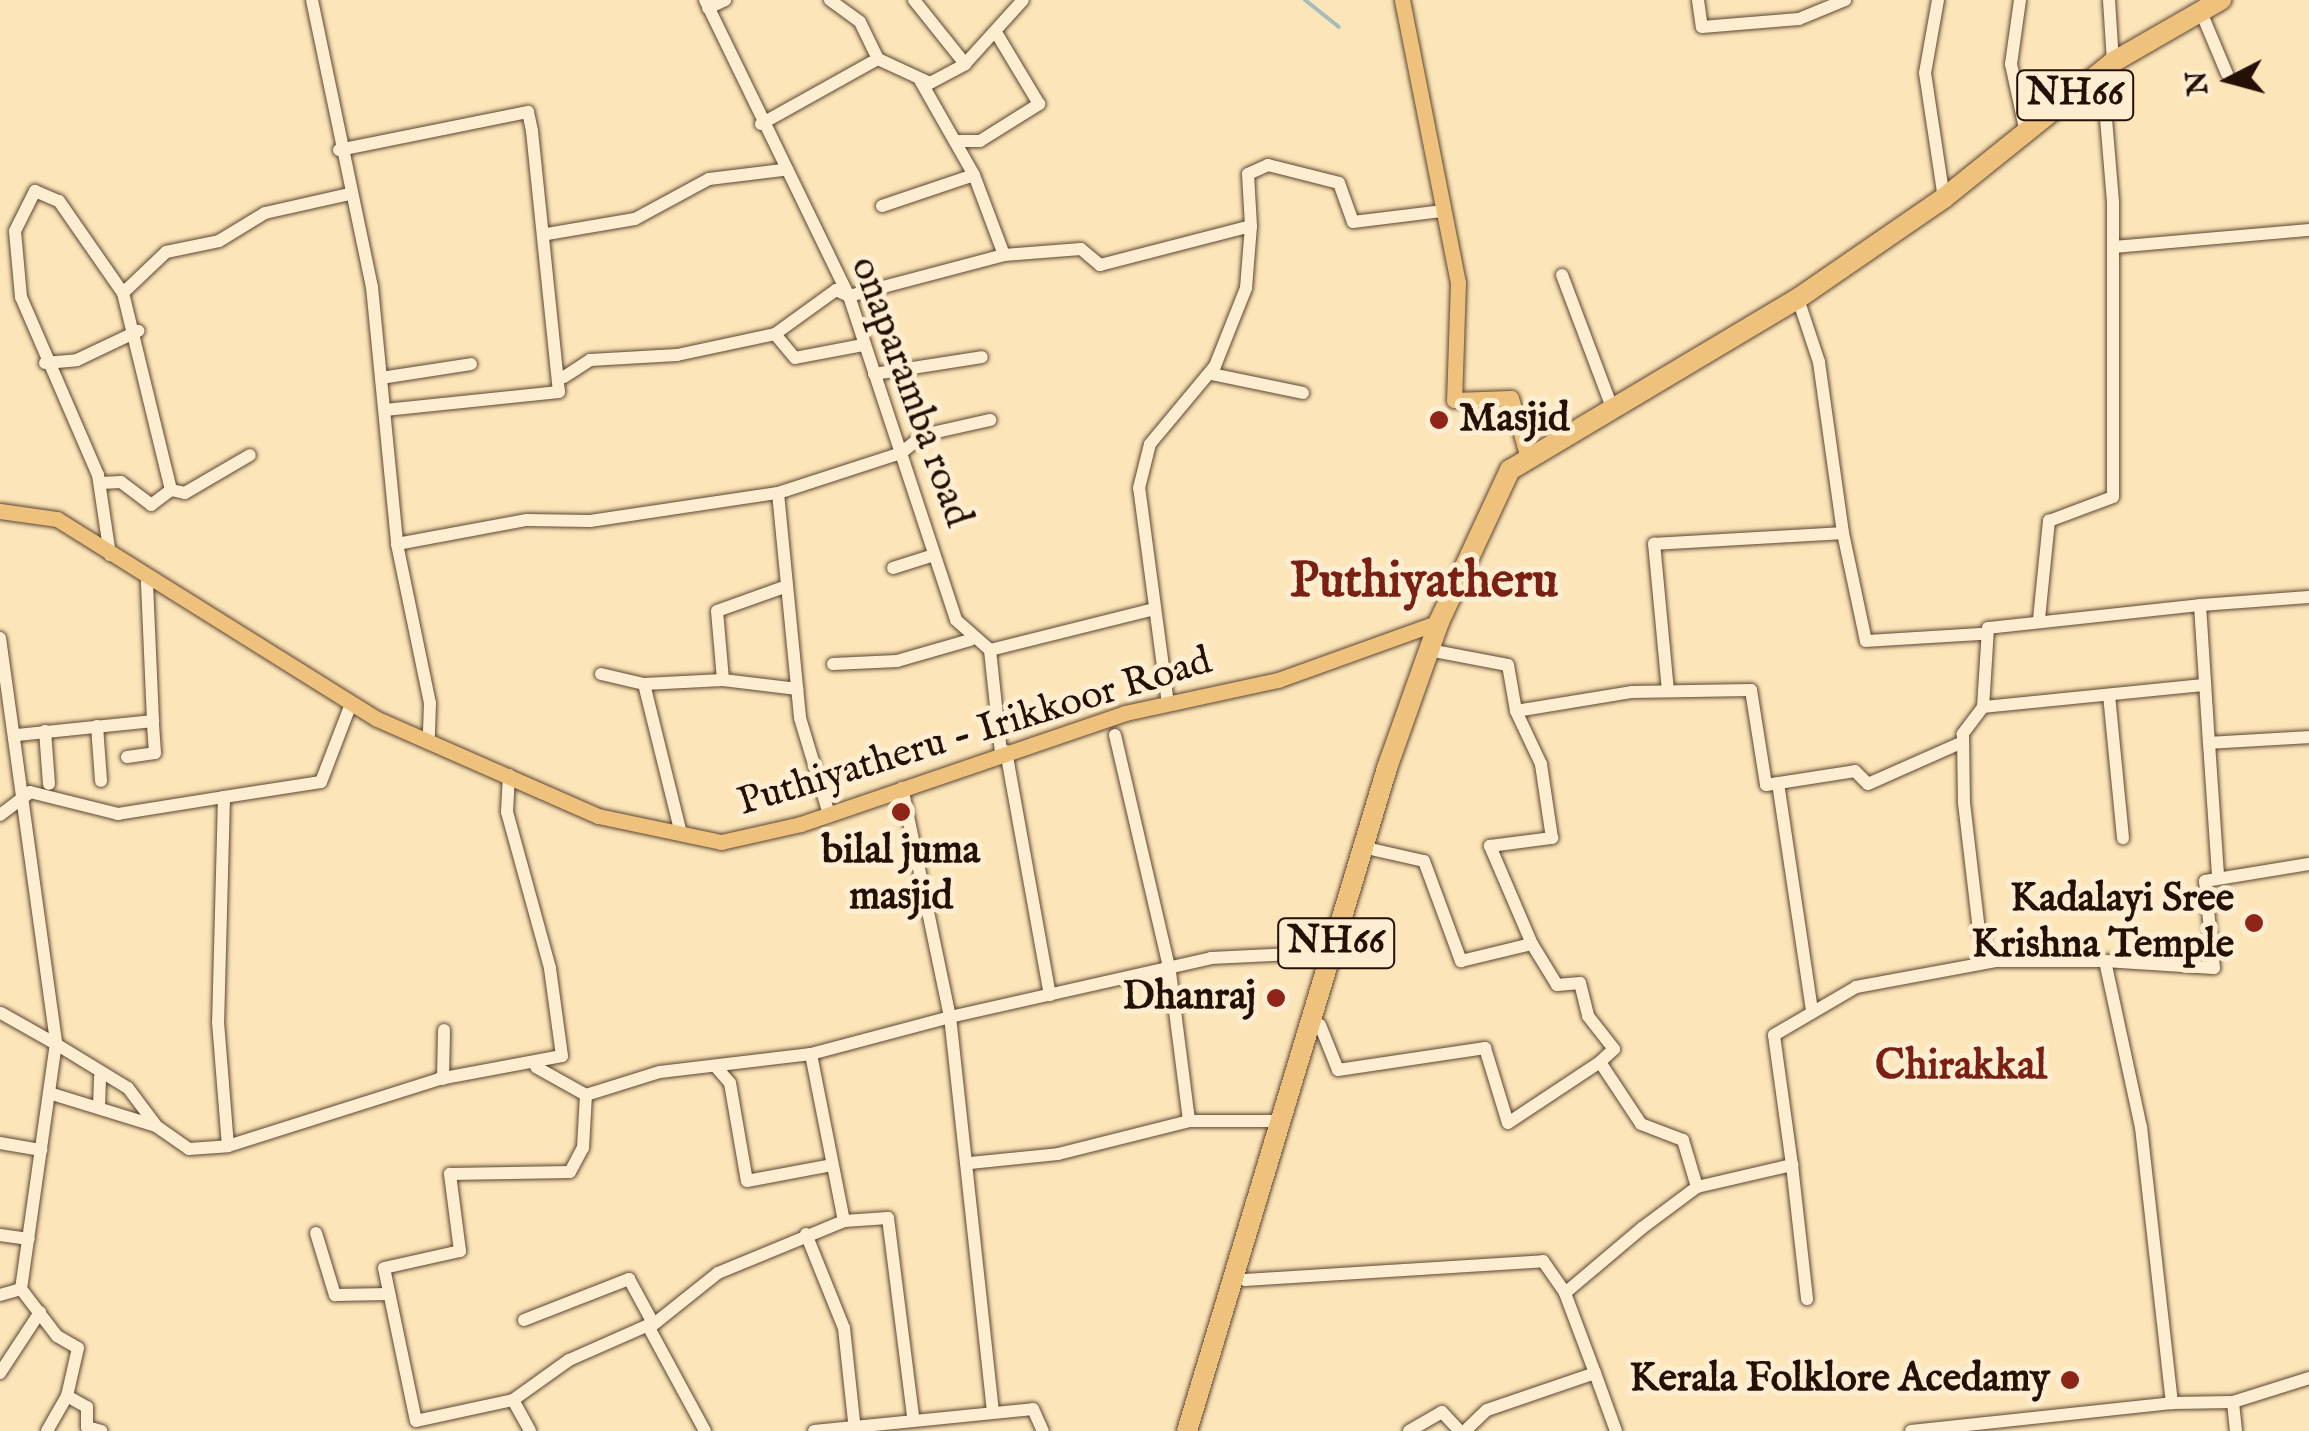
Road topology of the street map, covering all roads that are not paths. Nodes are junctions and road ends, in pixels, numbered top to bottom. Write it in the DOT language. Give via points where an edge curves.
graph roads {
  1 [pos="312,0"];
  2 [pos="725,0"];
  3 [pos="830,0"];
  4 [pos="914,0"];
  5 [pos="1023,0"];
  6 [pos="1402,0"];
  7 [pos="1698,0"];
  8 [pos="1844,0"];
  9 [pos="1938,0"];
  10 [pos="2020,0"];
  11 [pos="2109,0"];
  12 [pos="2221,0"];
  13 [pos="706,4"];
  14 [pos="2202,12"];
  15 [pos="998,34"];
  16 [pos="878,59"];
  17 [pos="965,64"];
  18 [pos="2107,67"];
  19 [pos="2227,74"];
  20 [pos="920,80"];
  21 [pos="761,124"];
  22 [pos="2026,134"];
  23 [pos="957,141"];
  24 [pos="339,150"];
  25 [pos="782,170"];
  26 [pos="974,175"];
  27 [pos="349,194"];
  28 [pos="1940,200"];
  29 [pos="882,206"];
  30 [pos="1444,211"];
  31 [pos="1252,226"];
  32 [pos="2309,230"];
  33 [pos="547,234"];
  34 [pos="2114,247"];
  35 [pos="1004,254"];
  36 [pos="1562,275"];
  37 [pos="123,292"];
  38 [pos="849,296"];
  39 [pos="1799,304"];
  40 [pos="138,331"];
  41 [pos="774,334"];
  42 [pos="863,346"];
  43 [pos="982,356"];
  44 [pos="45,363"];
  45 [pos="472,364"];
  46 [pos="874,374"];
  47 [pos="1212,374"];
  48 [pos="564,377"];
  49 [pos="381,378"];
  50 [pos="1303,392"];
  51 [pos="1612,407"];
  52 [pos="385,410"];
  53 [pos="990,420"];
  54 [pos="900,453"];
  55 [pos="250,455"];
  56 [pos="1526,460"];
  57 [pos="100,483"];
  58 [pos="171,490"];
  59 [pos="778,493"];
  60 [pos="0,510"];
  61 [pos="1844,533"];
  62 [pos="397,544"];
  63 [pos="110,555"];
  64 [pos="934,556"];
  65 [pos="893,568"];
  66 [pos="147,582"];
  67 [pos="787,586"];
  68 [pos="2309,597"];
  69 [pos="2200,604"];
  70 [pos="1151,610"];
  71 [pos="2039,619"];
  72 [pos="1439,622"];
  73 [pos="1982,634"];
  74 [pos="0,638"];
  75 [pos="970,640"];
  76 [pos="990,650"];
  77 [pos="1434,651"];
  78 [pos="833,664"];
  79 [pos="601,674"];
  80 [pos="723,680"];
  81 [pos="644,684"];
  82 [pos="2205,685"];
  83 [pos="797,689"];
  84 [pos="1668,691"];
  85 [pos="2109,695"];
  86 [pos="351,704"];
  87 [pos="1168,704"];
  88 [pos="1984,708"];
  89 [pos="1516,710"];
  90 [pos="153,721"];
  91 [pos="96,726"];
  92 [pos="45,732"];
  93 [pos="17,735"];
  94 [pos="1115,735"];
  95 [pos="2309,737"];
  96 [pos="429,741"];
  97 [pos="1963,742"];
  98 [pos="2209,743"];
  99 [pos="1003,752"];
  100 [pos="127,757"];
  101 [pos="509,775"];
  102 [pos="101,782"];
  103 [pos="1778,783"];
  104 [pos="48,784"];
  105 [pos="902,788"];
  106 [pos="23,793"];
  107 [pos="224,797"];
  108 [pos="828,814"];
  109 [pos="0,815"];
  110 [pos="681,834"];
  111 [pos="2124,838"];
  112 [pos="1370,849"];
  113 [pos="2309,864"];
  114 [pos="2218,874"];
  115 [pos="1532,944"];
  116 [pos="1333,952"];
  117 [pos="2105,961"];
  118 [pos="1996,962"];
  119 [pos="1170,972"];
  120 [pos="1050,995"];
  121 [pos="1812,1012"];
  122 [pos="0,1014"];
  123 [pos="950,1016"];
  124 [pos="1316,1021"];
  125 [pos="444,1030"];
  126 [pos="56,1044"];
  127 [pos="811,1054"];
  128 [pos="1600,1062"];
  129 [pos="536,1067"];
  130 [pos="717,1068"];
  131 [pos="100,1077"];
  132 [pos="443,1079"];
  133 [pos="48,1094"];
  134 [pos="586,1095"];
  135 [pos="99,1107"];
  136 [pos="1190,1121"];
  137 [pos="1282,1121"];
  138 [pos="156,1126"];
  139 [pos="0,1143"];
  140 [pos="228,1146"];
  141 [pos="42,1150"];
  142 [pos="970,1163"];
  143 [pos="832,1165"];
  144 [pos="1792,1165"];
  145 [pos="1697,1187"];
  146 [pos="844,1220"];
  147 [pos="316,1233"];
  148 [pos="806,1234"];
  149 [pos="0,1235"];
  150 [pos="29,1238"];
  151 [pos="1240,1280"];
  152 [pos="22,1290"];
  153 [pos="1566,1293"];
  154 [pos="388,1294"];
  155 [pos="0,1295"];
  156 [pos="1808,1299"];
  157 [pos="40,1312"];
  158 [pos="524,1320"];
  159 [pos="653,1323"];
  160 [pos="0,1373"];
  161 [pos="1595,1373"];
  162 [pos="2309,1378"];
  163 [pos="68,1396"];
  164 [pos="513,1400"];
  165 [pos="2233,1402"];
  166 [pos="2172,1403"];
  167 [pos="993,1412"];
  168 [pos="913,1416"];
  169 [pos="854,1422"];
  170 [pos="414,1426"];
  171 [pos="48,1431"];
  172 [pos="101,1431"];
  173 [pos="530,1431"];
  174 [pos="705,1431"];
  175 [pos="814,1431"];
  176 [pos="1043,1431"];
  177 [pos="1187,1431"];
  178 [pos="1200,1431"];
  179 [pos="1409,1431"];
  180 [pos="1463,1431"];
  181 [pos="1616,1431"];
  182 [pos="1911,1431"];
  183 [pos="2236,1431"];
  1 -- 24 [label="street"];
  2 -- 13 [label="street"];
  3 -- 16 [label="street" via="860,22"];
  4 -- 17 [label="street"];
  5 -- 15 [label="street"];
  6 -- 30 [label="main road"];
  7 -- 8 [label="street" via="1702,28 1798,19"];
  9 -- 28 [label="street" via="1926,73"];
  10 -- 22 [label="street" via="2011,64"];
  11 -- 18 [label="street"];
  12 -- 14 [label="highway, NH66"];
  13 -- 21 [label="street, onaparamba road"];
  14 -- 18 [label="highway, NH66"];
  14 -- 19 [label="street"];
  15 -- 17 [label="street"];
  15 -- 23 [label="street" via="1038,104 980,140"];
  16 -- 20 [label="street"];
  16 -- 21 [label="street"];
  17 -- 20 [label="street"];
  18 -- 22 [label="highway, NH66"];
  18 -- 34 [label="street"];
  20 -- 23 [label="street"];
  21 -- 25 [label="street, onaparamba road"];
  22 -- 28 [label="highway, NH66"];
  23 -- 26 [label="street"];
  24 -- 27 [label="street"];
  24 -- 33 [label="street" via="528,112"];
  25 -- 33 [label="street" via="709,179 634,219"];
  25 -- 38 [label="street, onaparamba road"];
  26 -- 29 [label="street"];
  26 -- 35 [label="street"];
  27 -- 37 [label="street" via="265,213 219,242 166,252"];
  27 -- 49 [label="street"];
  28 -- 39 [label="highway, NH66"];
  30 -- 31 [label="street" via="1353,222 1339,183 1311,182 1286,163 1249,171"];
  30 -- 56 [label="main road" via="1460,310 1454,400 1510,398"];
  31 -- 35 [label="street" via="1100,265 1081,248"];
  31 -- 47 [label="street" via="1246,288"];
  32 -- 34 [label="street"];
  33 -- 48 [label="street"];
  34 -- 71 [label="street" via="2113,497 2049,521"];
  35 -- 38 [label="street"];
  36 -- 51 [label="street"];
  37 -- 40 [label="street"];
  37 -- 44 [label="street" via="59,201 35,192 15,231 16,272"];
  38 -- 41 [label="street" via="836,290"];
  38 -- 42 [label="street, onaparamba road"];
  39 -- 51 [label="highway, NH66"];
  39 -- 56 [label="highway, NH66" via="1578,439"];
  39 -- 61 [label="street" via="1819,362"];
  40 -- 44 [label="street" via="77,360"];
  40 -- 58 [label="street"];
  41 -- 42 [label="street" via="795,358"];
  41 -- 48 [label="street" via="676,355 590,360"];
  42 -- 46 [label="street, onaparamba road"];
  43 -- 46 [label="street"];
  44 -- 57 [label="street"];
  45 -- 49 [label="street"];
  46 -- 54 [label="street, onaparamba road"];
  47 -- 50 [label="street"];
  47 -- 70 [label="street" via="1146,457 1137,518"];
  48 -- 52 [label="street" via="559,392 502,404"];
  49 -- 52 [label="street"];
  51 -- 56 [label="highway, NH66"];
  52 -- 62 [label="street"];
  53 -- 54 [label="street" via="923,434"];
  54 -- 59 [label="street"];
  54 -- 64 [label="street, onaparamba road"];
  55 -- 58 [label="street" via="184,493"];
  56 -- 72 [label="highway, NH66"];
  56 -- 77 [label="highway, NH66"];
  57 -- 58 [label="street" via="120,482 151,506"];
  57 -- 63 [label="street"];
  59 -- 62 [label="street"];
  59 -- 67 [label="street"];
  60 -- 63 [label="main road, Puthiyatheru - Irikkoor Road" via="57,519"];
  61 -- 73 [label="street" via="1866,642"];
  61 -- 84 [label="street" via="1654,544"];
  62 -- 96 [label="street" via="430,703"];
  63 -- 66 [label="main road, Puthiyatheru - Irikkoor Road"];
  64 -- 65 [label="street"];
  64 -- 75 [label="street, onaparamba road"];
  66 -- 86 [label="main road, Puthiyatheru - Irikkoor Road"];
  66 -- 90 [label="street"];
  67 -- 80 [label="street" via="717,611"];
  67 -- 83 [label="street"];
  68 -- 69 [label="street"];
  69 -- 71 [label="street"];
  69 -- 82 [label="street"];
  70 -- 76 [label="street"];
  70 -- 87 [label="street"];
  71 -- 73 [label="street"];
  72 -- 77 [label="highway, NH66"];
  72 -- 87 [label="main road, Puthiyatheru - Irikkoor Road" via="1278,680"];
  73 -- 88 [label="street"];
  74 -- 93 [label="street"];
  75 -- 76 [label="street"];
  75 -- 78 [label="street" via="897,661"];
  76 -- 99 [label="street"];
  77 -- 89 [label="street" via="1508,665"];
  77 -- 112 [label="highway, NH66"];
  79 -- 81 [label="street"];
  80 -- 81 [label="street"];
  80 -- 83 [label="street"];
  81 -- 110 [label="street"];
  82 -- 85 [label="street"];
  82 -- 98 [label="street"];
  83 -- 108 [label="street"];
  84 -- 89 [label="street"];
  84 -- 103 [label="street" via="1751,690 1766,784"];
  85 -- 88 [label="street"];
  85 -- 111 [label="street"];
  86 -- 96 [label="main road, Puthiyatheru - Irikkoor Road"];
  86 -- 107 [label="street" via="321,782"];
  87 -- 99 [label="main road, Puthiyatheru - Irikkoor Road"];
  88 -- 97 [label="street"];
  89 -- 115 [label="street" via="1541,764 1552,838 1490,846"];
  90 -- 91 [label="street"];
  90 -- 100 [label="street" via="155,753"];
  91 -- 92 [label="street"];
  91 -- 102 [label="street"];
  92 -- 93 [label="street"];
  92 -- 104 [label="street"];
  93 -- 106 [label="street"];
  94 -- 119 [label="street"];
  95 -- 98 [label="street"];
  96 -- 101 [label="main road, Puthiyatheru - Irikkoor Road"];
  97 -- 103 [label="street" via="1868,784 1854,772"];
  97 -- 118 [label="street" via="1979,931"];
  98 -- 114 [label="street"];
  99 -- 105 [label="main road, Puthiyatheru - Irikkoor Road"];
  99 -- 120 [label="street"];
  101 -- 110 [label="main road, Puthiyatheru - Irikkoor Road" via="598,816"];
  101 -- 129 [label="street" via="507,812 550,968 562,1056"];
  103 -- 121 [label="street"];
  105 -- 108 [label="main road, Puthiyatheru - Irikkoor Road"];
  105 -- 123 [label="street"];
  106 -- 107 [label="street" via="118,814"];
  106 -- 109 [label="street"];
  106 -- 126 [label="street"];
  107 -- 140 [label="street" via="218,1022"];
  108 -- 110 [label="main road, Puthiyatheru - Irikkoor Road" via="721,842"];
  112 -- 115 [label="street" via="1424,861 1461,960"];
  112 -- 116 [label="highway, NH66"];
  112 -- 124 [label="highway, NH66"];
  113 -- 114 [label="street"];
  114 -- 117 [label="street" via="2205,881 2214,968"];
  115 -- 128 [label="street" via="1557,985 1580,982 1588,1016 1614,1049"];
  116 -- 119 [label="street" via="1211,958"];
  116 -- 124 [label="highway, NH66"];
  117 -- 118 [label="street"];
  117 -- 166 [label="street" via="2141,1128"];
  118 -- 121 [label="street" via="1856,987"];
  119 -- 120 [label="street"];
  119 -- 136 [label="street"];
  120 -- 123 [label="street"];
  121 -- 144 [label="street" via="1774,1036"];
  122 -- 126 [label="street"];
  123 -- 127 [label="street"];
  123 -- 142 [label="street"];
  124 -- 128 [label="street" via="1338,1070 1485,1048 1508,1123"];
  124 -- 137 [label="highway, NH66"];
  124 -- 151 [label="highway, NH66"];
  125 -- 132 [label="street"];
  126 -- 131 [label="street"];
  126 -- 133 [label="street"];
  127 -- 130 [label="street"];
  127 -- 143 [label="street"];
  128 -- 145 [label="street" via="1641,1124 1682,1140"];
  129 -- 132 [label="street"];
  129 -- 134 [label="street"];
  130 -- 134 [label="street" via="660,1072"];
  130 -- 143 [label="street" via="730,1083 747,1181"];
  131 -- 135 [label="street"];
  131 -- 138 [label="street" via="128,1088"];
  132 -- 140 [label="street"];
  133 -- 135 [label="street"];
  133 -- 141 [label="street"];
  134 -- 154 [label="street" via="583,1148 570,1172 450,1174 460,1251 384,1268"];
  135 -- 138 [label="street"];
  136 -- 137 [label="street"];
  136 -- 142 [label="street" via="1058,1154"];
  137 -- 151 [label="highway, NH66"];
  138 -- 140 [label="street" via="188,1148"];
  139 -- 141 [label="street"];
  141 -- 150 [label="street"];
  142 -- 167 [label="street"];
  143 -- 146 [label="street"];
  144 -- 145 [label="street"];
  144 -- 156 [label="street"];
  145 -- 153 [label="street"];
  146 -- 148 [label="street"];
  146 -- 168 [label="street" via="888,1218"];
  147 -- 154 [label="street" via="336,1295"];
  148 -- 159 [label="street" via="718,1273"];
  148 -- 169 [label="street" via="844,1328"];
  149 -- 150 [label="street"];
  150 -- 152 [label="street"];
  151 -- 153 [label="street" via="1543,1261"];
  151 -- 177 [label="highway, NH66"];
  151 -- 178 [label="highway, NH66"];
  152 -- 155 [label="street"];
  152 -- 157 [label="street"];
  153 -- 161 [label="street"];
  154 -- 170 [label="street"];
  157 -- 160 [label="street"];
  157 -- 163 [label="street" via="78,1348"];
  158 -- 159 [label="street" via="629,1279"];
  159 -- 164 [label="street" via="568,1360"];
  159 -- 174 [label="street"];
  161 -- 180 [label="street" via="1487,1410"];
  161 -- 181 [label="street"];
  162 -- 165 [label="street"];
  163 -- 171 [label="street"];
  163 -- 172 [label="street" via="87,1407 86,1427"];
  164 -- 170 [label="street"];
  164 -- 173 [label="street"];
  165 -- 166 [label="street"];
  165 -- 183 [label="street"];
  166 -- 182 [label="street"];
  167 -- 168 [label="street"];
  167 -- 176 [label="street" via="1034,1409"];
  168 -- 169 [label="street"];
  169 -- 175 [label="street"];
  179 -- 180 [label="street" via="1442,1412"];
}
